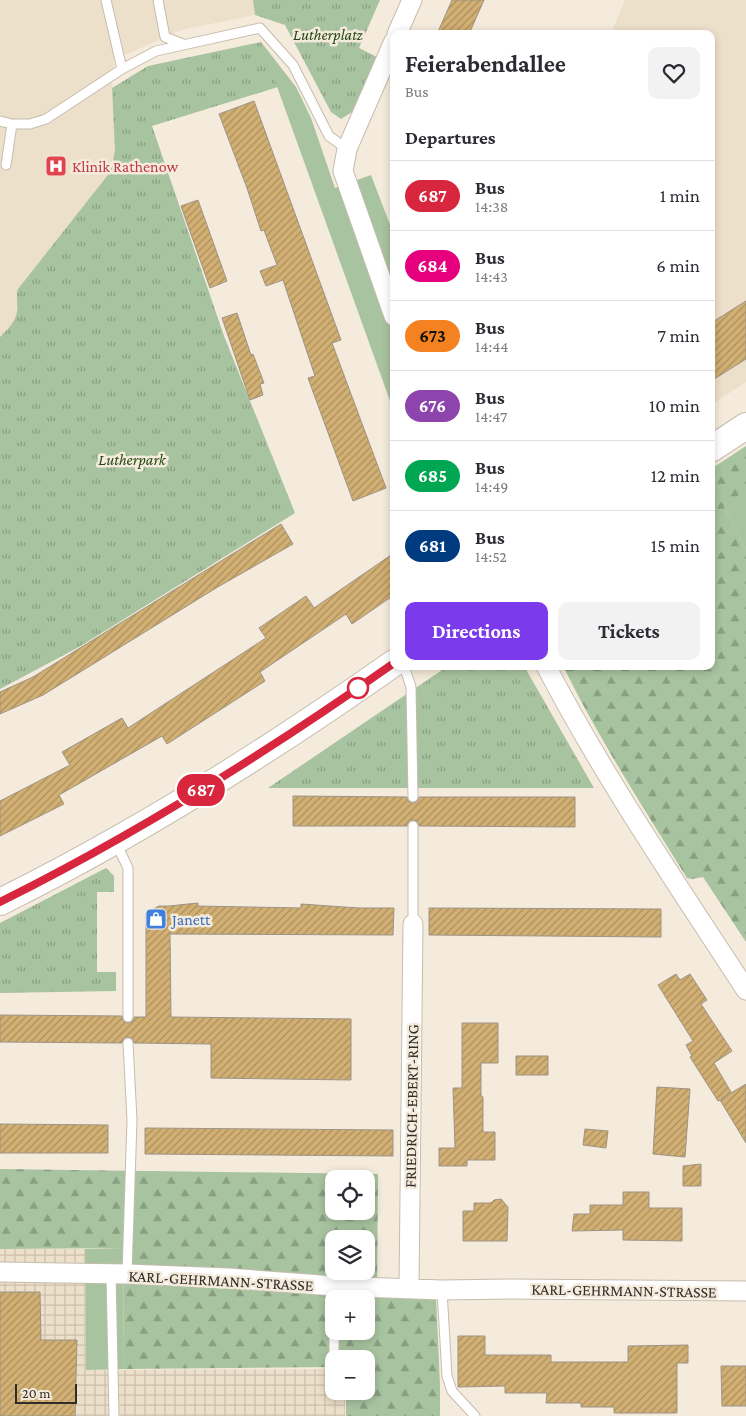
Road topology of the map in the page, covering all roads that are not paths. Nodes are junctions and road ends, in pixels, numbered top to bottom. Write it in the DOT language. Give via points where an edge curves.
graph roads {
  1 [pos="106,0"];
  2 [pos="158,0"];
  3 [pos="412,0"];
  4 [pos="399,30"];
  5 [pos="183,44"];
  6 [pos="390,51"];
  7 [pos="122,69"];
  8 [pos="0,121"];
  9 [pos="12,124"];
  10 [pos="347,149"];
  11 [pos="6,165"];
  12 [pos="390,305"];
  13 [pos="746,426"];
  14 [pos="715,446"];
  15 [pos="390,666"];
  16 [pos="405,670"];
  17 [pos="548,670"];
  18 [pos="413,797"];
  19 [pos="413,826"];
  20 [pos="115,841"];
  21 [pos="0,902"];
  22 [pos="413,924"];
  23 [pos="746,990"];
  24 [pos="128,1016"];
  25 [pos="128,1043"];
  26 [pos="0,1272"];
  27 [pos="119,1274"];
  28 [pos="409,1288"];
  29 [pos="372,1290"];
  30 [pos="442,1290"];
  31 [pos="325,1291"];
  32 [pos="746,1291"];
  33 [pos="114,1416"];
  34 [pos="475,1416"];
  1 -- 7 [label="lane"];
  2 -- 5 [label="lane" via="165,36"];
  3 -- 4 [label="street"];
  5 -- 7 [label="lane" via="156,51"];
  5 -- 10 [label="lane" via="260,28 293,65 329,136"];
  6 -- 10 [label="street"];
  7 -- 9 [label="lane" via="46,119 30,124"];
  8 -- 9 [label="lane"];
  9 -- 11 [label="lane"];
  10 -- 12 [label="street" via="343,171"];
  13 -- 14 [label="main road"];
  15 -- 20 [label="main road" via="256,755"];
  16 -- 18 [label="lane" via="411,687"];
  17 -- 23 [label="street" via="608,775"];
  19 -- 22 [label="lane"];
  20 -- 21 [label="main road"];
  20 -- 24 [label="lane" via="128,868"];
  22 -- 28 [label="street, FRIEDRICH-EBERT-RING"];
  25 -- 27 [label="lane" via="132,1120"];
  26 -- 27 [label="street, KARL-GEHRMANN-STRASSE"];
  27 -- 31 [label="street, KARL-GEHRMANN-STRASSE" via="228,1278"];
  27 -- 33 [label="lane"];
  28 -- 29 [label="street, KARL-GEHRMANN-STRASSE"];
  28 -- 30 [label="street, KARL-GEHRMANN-STRASSE"];
  30 -- 32 [label="street, KARL-GEHRMANN-STRASSE"];
  30 -- 34 [label="lane" via="447,1376 452,1391"];
}
